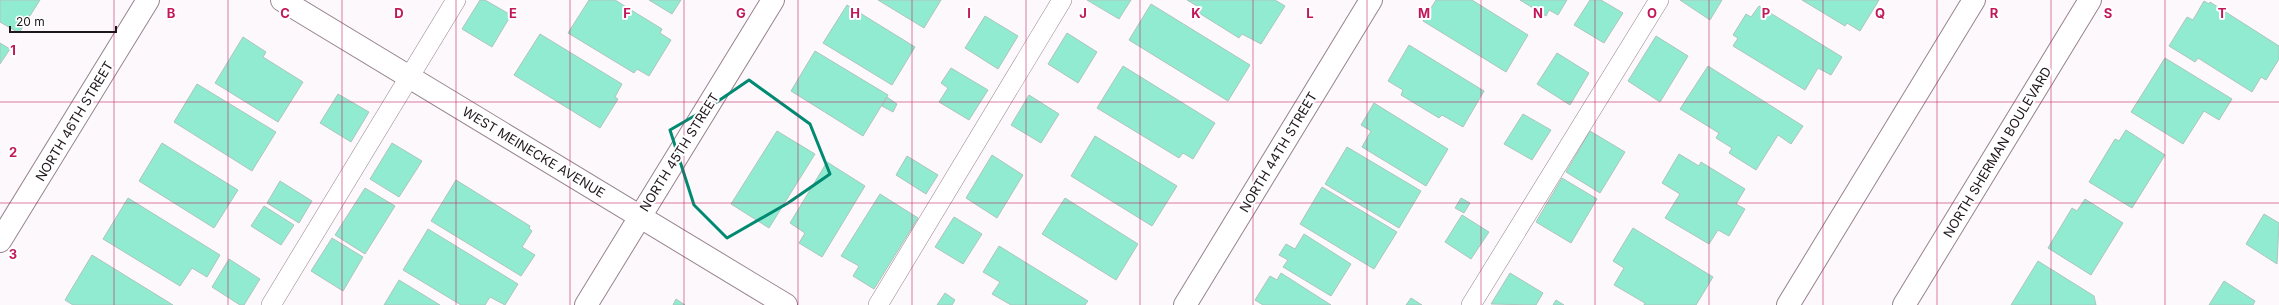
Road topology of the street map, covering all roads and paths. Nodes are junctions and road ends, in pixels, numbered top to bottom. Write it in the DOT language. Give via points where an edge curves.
graph roads {
  1 [pos="148,0"];
  2 [pos="282,0"];
  3 [pos="456,0"];
  4 [pos="773,0"];
  5 [pos="1062,0"];
  6 [pos="1371,0"];
  7 [pos="1659,0"];
  8 [pos="1974,0"];
  9 [pos="2090,0"];
  10 [pos="408,76"];
  11 [pos="639,216"];
  12 [pos="0,241"];
  13 [pos="271,305"];
  14 [pos="586,305"];
  15 [pos="786,305"];
  16 [pos="878,305"];
  17 [pos="1185,305"];
  18 [pos="1471,305"];
  19 [pos="1788,305"];
  20 [pos="1904,305"];
  1 -- 12 [label="street, NORTH 46TH STREET"];
  2 -- 10 [label="street, WEST MEINECKE AVENUE"];
  3 -- 10 [label="lane"];
  4 -- 11 [label="street, NORTH 45TH STREET"];
  5 -- 16 [label="lane"];
  6 -- 17 [label="street, NORTH 44TH STREET"];
  7 -- 18 [label="lane"];
  8 -- 19 [label="street"];
  9 -- 20 [label="street, NORTH SHERMAN BOULEVARD"];
  10 -- 11 [label="street, WEST MEINECKE AVENUE"];
  10 -- 13 [label="lane"];
  11 -- 14 [label="street, NORTH 45TH STREET"];
  11 -- 15 [label="street, WEST MEINECKE AVENUE"];
}
